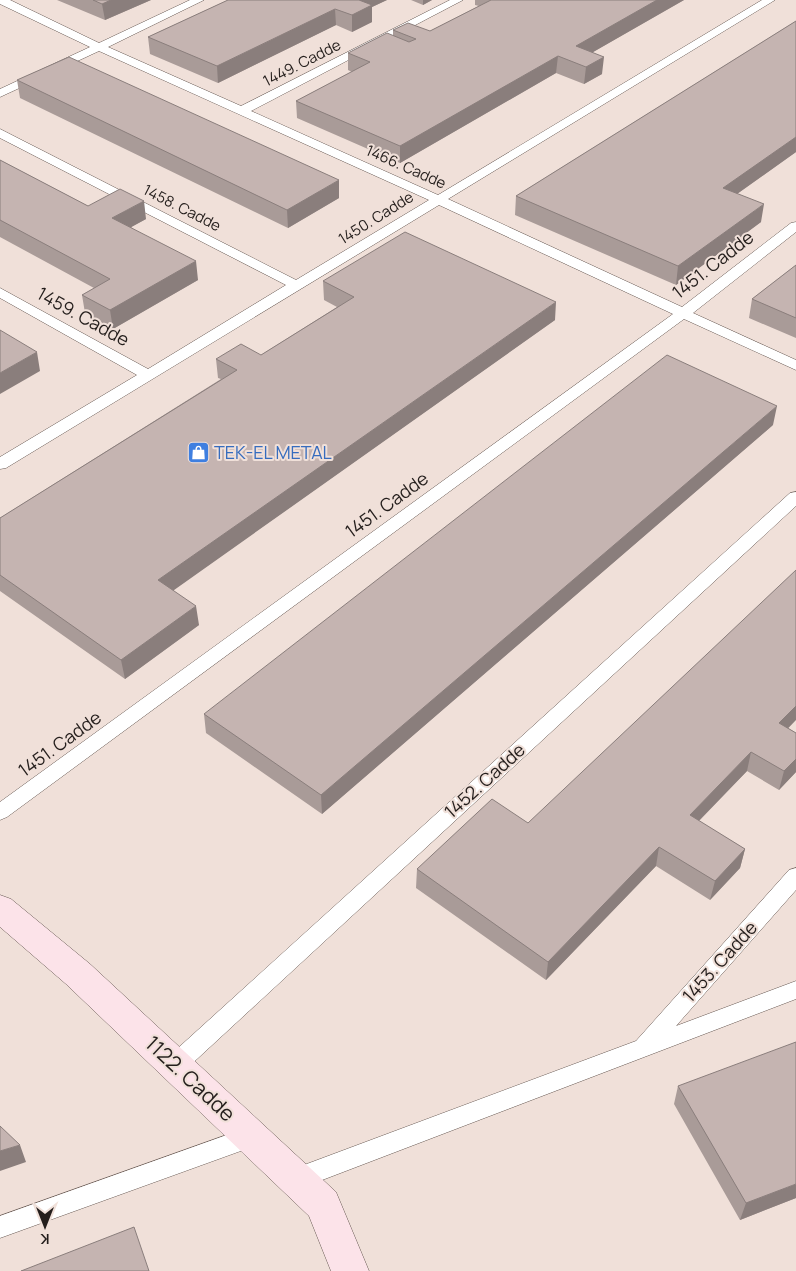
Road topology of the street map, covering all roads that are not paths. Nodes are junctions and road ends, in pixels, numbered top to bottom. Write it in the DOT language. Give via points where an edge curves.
graph roads {
  1 [pos="1,0"];
  2 [pos="199,0"];
  3 [pos="458,0"];
  4 [pos="770,0"];
  5 [pos="99,47"];
  6 [pos="0,93"];
  7 [pos="240,112"];
  8 [pos="0,133"];
  9 [pos="437,199"];
  10 [pos="796,226"];
  11 [pos="296,285"];
  12 [pos="0,292"];
  13 [pos="682,314"];
  14 [pos="796,366"];
  15 [pos="148,375"];
  16 [pos="0,464"];
  17 [pos="796,497"];
  18 [pos="0,812"];
  19 [pos="796,876"];
  20 [pos="0,908"];
  21 [pos="796,990"];
  22 [pos="643,1047"];
  23 [pos="175,1065"];
  24 [pos="252,1138"];
  25 [pos="296,1179"];
  26 [pos="0,1227"];
  27 [pos="350,1271"];
  1 -- 5 [label="lane, 1466. Cadde"];
  2 -- 5 [label="lane"];
  3 -- 7 [label="lane, 1449. Cadde"];
  4 -- 9 [label="lane, 1450. Cadde"];
  5 -- 6 [label="lane"];
  5 -- 7 [label="lane, 1466. Cadde"];
  7 -- 9 [label="lane, 1466. Cadde"];
  8 -- 11 [label="lane, 1458. Cadde"];
  9 -- 11 [label="lane, 1450. Cadde"];
  9 -- 13 [label="lane, 1466. Cadde"];
  10 -- 13 [label="lane, 1451. Cadde"];
  11 -- 15 [label="lane, 1450. Cadde"];
  12 -- 15 [label="lane, 1459. Cadde"];
  13 -- 14 [label="lane, 1466. Cadde"];
  13 -- 18 [label="lane, 1451. Cadde"];
  15 -- 16 [label="lane, 1450. Cadde"];
  17 -- 23 [label="lane, 1452. Cadde"];
  19 -- 22 [label="lane, 1453. Cadde"];
  20 -- 23 [label="main road, 1122. Cadde" via="78,974"];
  21 -- 22 [label="lane"];
  22 -- 25 [label="lane"];
  23 -- 24 [label="main road, 1122. Cadde"];
  24 -- 25 [label="main road, 1122. Cadde"];
  24 -- 26 [label="lane"];
  25 -- 27 [label="main road, 1122. Cadde" via="323,1204"];
}
